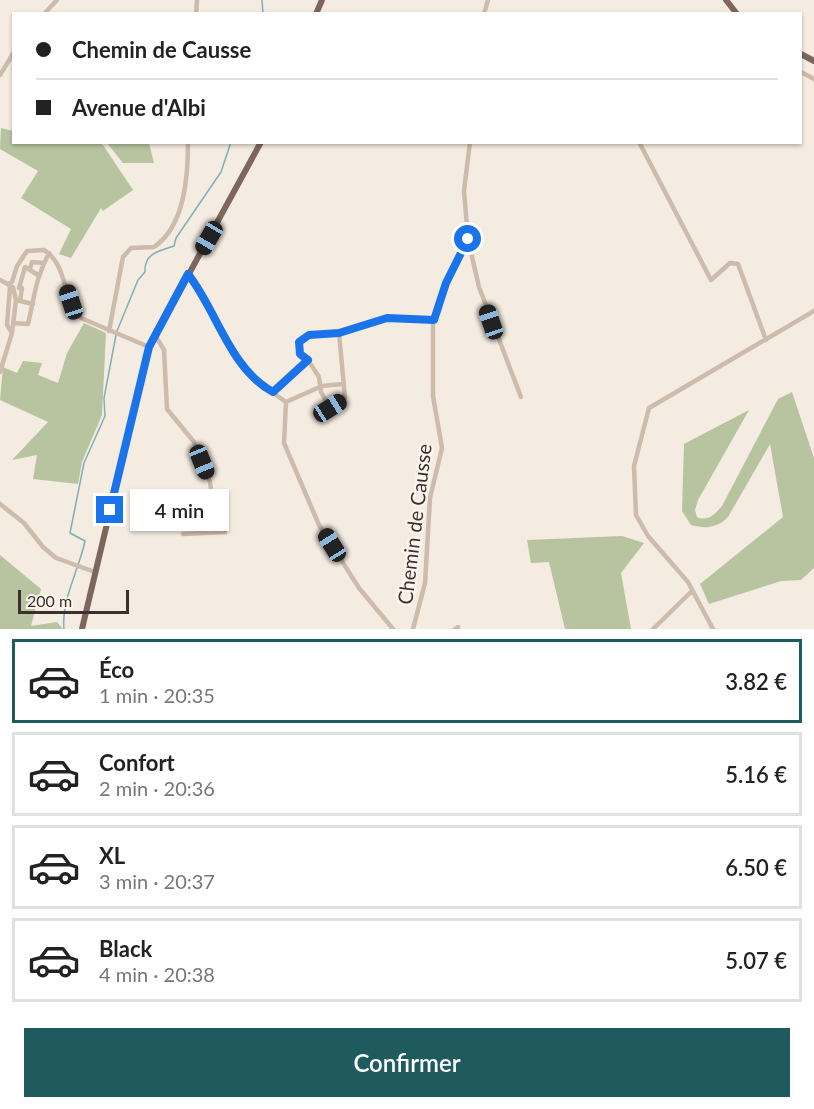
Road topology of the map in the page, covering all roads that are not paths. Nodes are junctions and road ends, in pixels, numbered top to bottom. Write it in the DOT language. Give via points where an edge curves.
graph roads {
  1 [pos="57,0"];
  2 [pos="726,0"];
  3 [pos="46,12"];
  4 [pos="735,12"];
  5 [pos="12,55"];
  6 [pos="0,75"];
  7 [pos="188,144"];
  8 [pos="260,144"];
  9 [pos="470,144"];
  10 [pos="640,144"];
  11 [pos="468,239"];
  12 [pos="49,253"];
  13 [pos="44,264"];
  14 [pos="30,269"];
  15 [pos="188,274"];
  16 [pos="38,275"];
  17 [pos="0,280"];
  18 [pos="14,287"];
  19 [pos="33,288"];
  20 [pos="18,301"];
  21 [pos="33,304"];
  22 [pos="814,312"];
  23 [pos="434,320"];
  24 [pos="13,322"];
  25 [pos="109,331"];
  26 [pos="12,333"];
  27 [pos="339,333"];
  28 [pos="155,335"];
  29 [pos="766,340"];
  30 [pos="149,347"];
  31 [pos="308,360"];
  32 [pos="0,372"];
  33 [pos="343,384"];
  34 [pos="322,386"];
  35 [pos="273,392"];
  36 [pos="520,397"];
  37 [pos="286,402"];
  38 [pos="212,498"];
  39 [pos="0,504"];
  40 [pos="205,531"];
  41 [pos="183,534"];
  42 [pos="95,572"];
  43 [pos="692,591"];
  44 [pos="82,629"];
  45 [pos="393,629"];
  46 [pos="413,629"];
  47 [pos="653,629"];
  48 [pos="713,629"];
  1 -- 3 [label="street"];
  2 -- 4 [label="main road"];
  5 -- 6 [label="street"];
  7 -- 25 [label="street" via="187,173 171,230 154,247 131,248 123,257"];
  8 -- 15 [label="main road"];
  9 -- 11 [label="street" via="464,191"];
  10 -- 29 [label="street" via="707,275 713,279 730,263 738,264"];
  11 -- 23 [label="street, Chemin de Causse" via="446,283"];
  11 -- 36 [label="street" via="479,287"];
  12 -- 13 [label="street"];
  12 -- 18 [label="street" via="27,251 17,266"];
  12 -- 25 [label="street" via="60,267 77,315"];
  13 -- 14 [label="street" via="32,262"];
  13 -- 16 [label="street"];
  14 -- 16 [label="street"];
  14 -- 18 [label="street" via="25,267"];
  15 -- 28 [label="main road"];
  15 -- 35 [label="street" via="255,380"];
  16 -- 19 [label="street"];
  17 -- 18 [label="street"];
  18 -- 19 [label="street"];
  18 -- 20 [label="street"];
  18 -- 20 [label="street"];
  18 -- 26 [label="street" via="7,326"];
  19 -- 21 [label="street"];
  20 -- 21 [label="street"];
  20 -- 24 [label="street"];
  21 -- 24 [label="street" via="28,324"];
  22 -- 29 [label="street"];
  23 -- 27 [label="street" via="387,318"];
  23 -- 46 [label="street, Chemin de Causse" via="433,396 442,448 429,500 425,583"];
  24 -- 26 [label="street"];
  25 -- 30 [label="street"];
  26 -- 32 [label="street"];
  27 -- 31 [label="street" via="302,338 299,351"];
  27 -- 33 [label="street"];
  28 -- 30 [label="main road"];
  28 -- 38 [label="street" via="164,350 167,410 194,442"];
  29 -- 43 [label="street" via="649,408 634,466 636,514 648,536"];
  30 -- 42 [label="main road"];
  31 -- 34 [label="street"];
  31 -- 35 [label="street"];
  33 -- 34 [label="street"];
  33 -- 34 [label="street" via="345,398 330,408"];
  34 -- 37 [label="street"];
  35 -- 37 [label="street"];
  37 -- 45 [label="street" via="284,443 319,525 359,588"];
  38 -- 40 [label="street" via="204,504"];
  38 -- 40 [label="street" via="223,504 225,532"];
  39 -- 42 [label="street" via="56,558"];
  40 -- 41 [label="street"];
  42 -- 44 [label="main road"];
  43 -- 47 [label="street"];
  43 -- 48 [label="street"];
}
